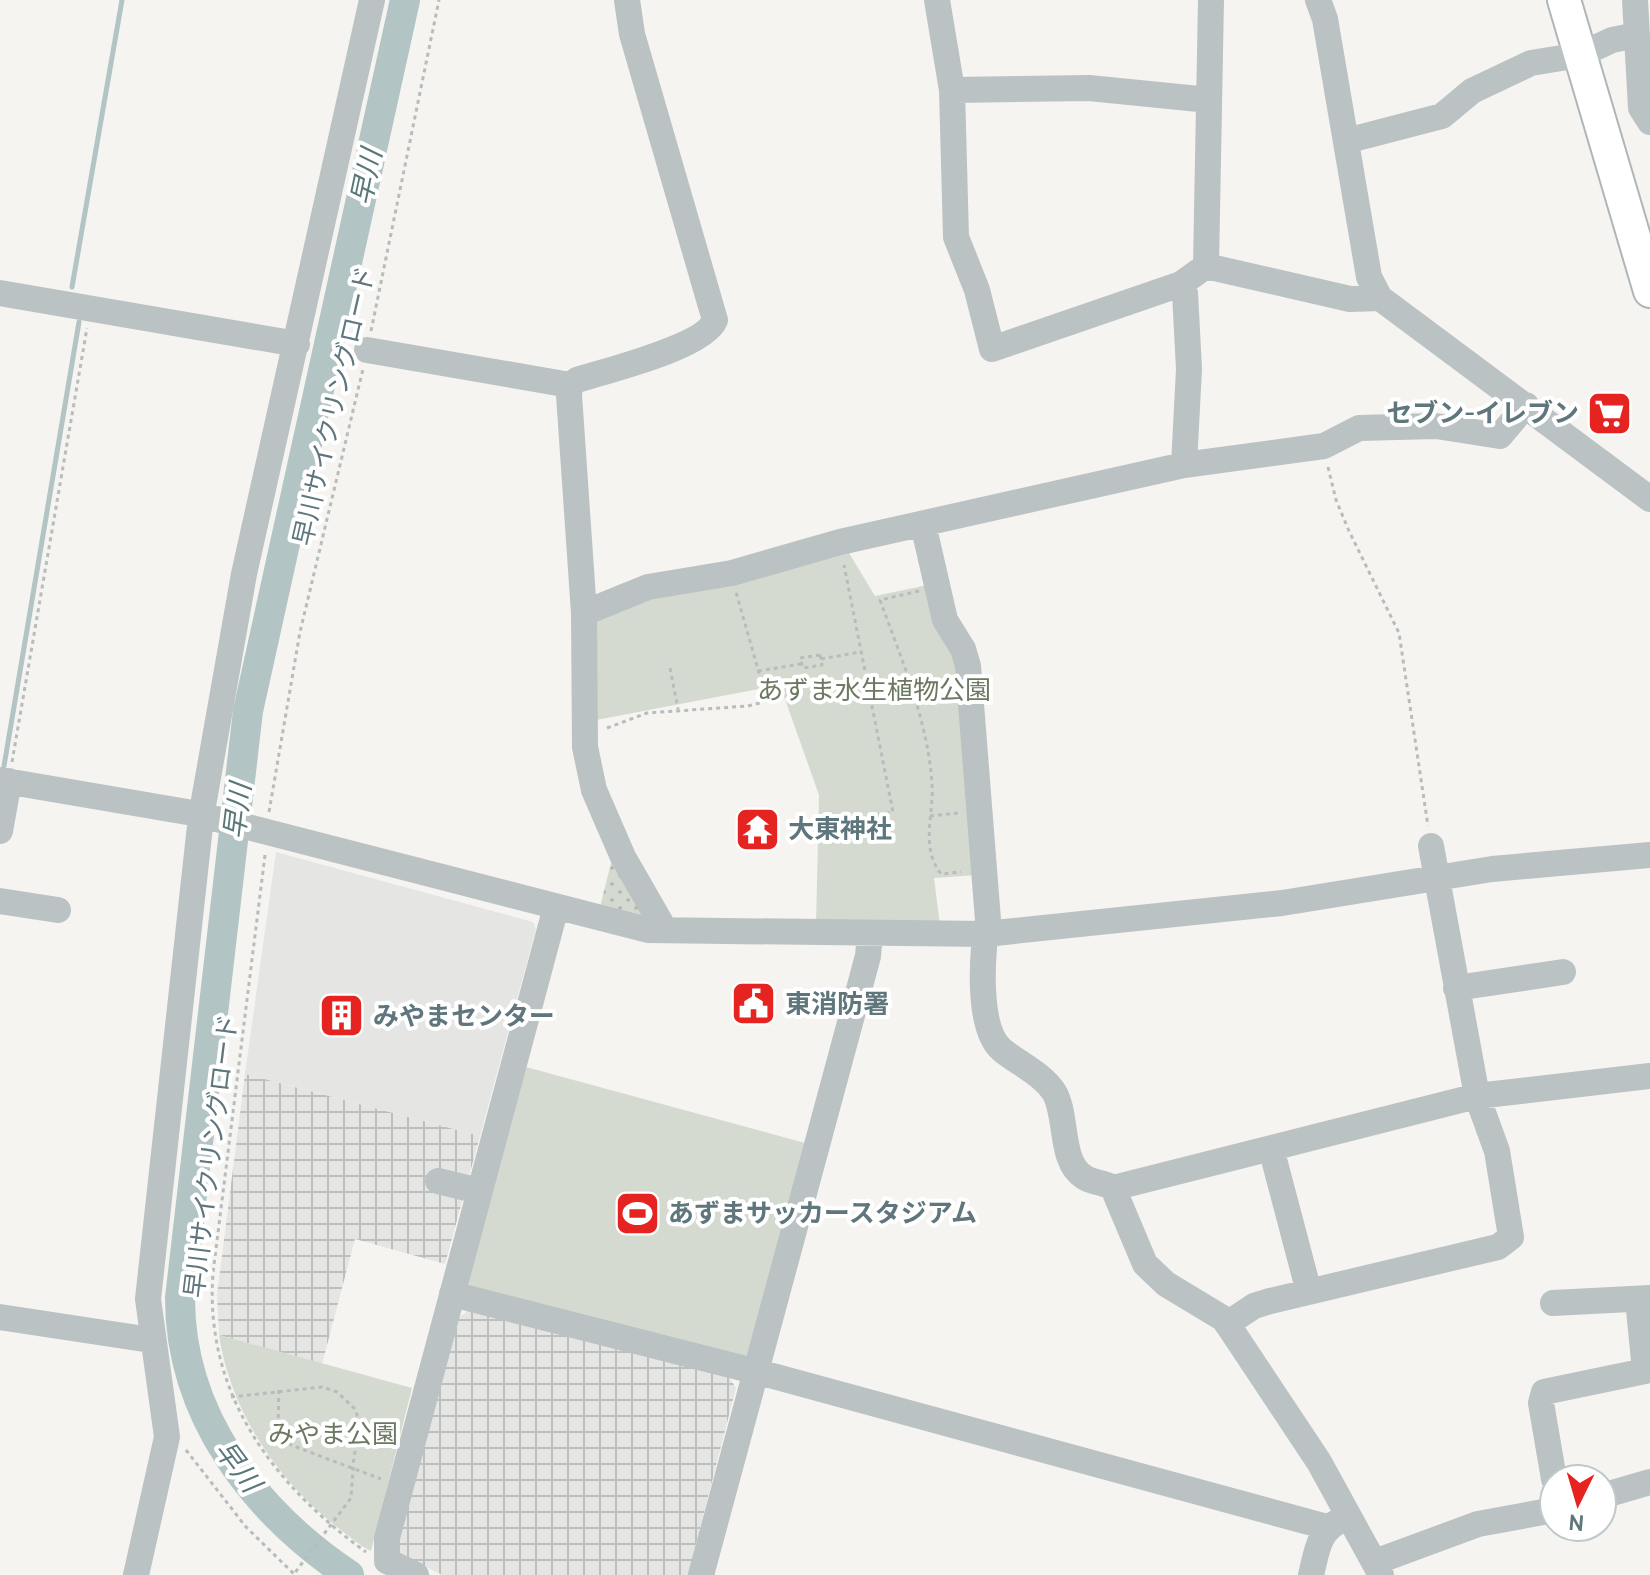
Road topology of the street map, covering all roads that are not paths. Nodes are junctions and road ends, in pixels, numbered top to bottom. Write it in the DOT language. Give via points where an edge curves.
graph roads {
  1 [pos="372,0"];
  2 [pos="627,0"];
  3 [pos="937,0"];
  4 [pos="1211,0"];
  5 [pos="1318,0"];
  6 [pos="1564,0"];
  7 [pos="1640,16"];
  8 [pos="1580,55"];
  9 [pos="952,90"];
  10 [pos="1209,100"];
  11 [pos="1650,122"];
  12 [pos="1346,141"];
  13 [pos="1206,266"];
  14 [pos="1181,284"];
  15 [pos="1650,291"];
  16 [pos="0,293"];
  17 [pos="1380,298"];
  18 [pos="297,344"];
  19 [pos="367,350"];
  20 [pos="570,385"];
  21 [pos="1526,405"];
  22 [pos="1184,465"];
  23 [pos="1650,499"];
  24 [pos="923,524"];
  25 [pos="584,613"];
  26 [pos="4,780"];
  27 [pos="206,818"];
  28 [pos="0,831"];
  29 [pos="1431,846"];
  30 [pos="1650,855"];
  31 [pos="1438,878"];
  32 [pos="0,901"];
  33 [pos="556,907"];
  34 [pos="58,910"];
  35 [pos="665,930"];
  36 [pos="870,933"];
  37 [pos="985,934"];
  38 [pos="1563,972"];
  39 [pos="1456,988"];
  40 [pos="1650,1076"];
  41 [pos="1477,1096"];
  42 [pos="1271,1148"];
  43 [pos="438,1181"];
  44 [pos="1113,1188"];
  45 [pos="479,1191"];
  46 [pos="1309,1292"];
  47 [pos="452,1294"];
  48 [pos="1644,1298"];
  49 [pos="1553,1303"];
  50 [pos="0,1317"];
  51 [pos="1227,1324"];
  52 [pos="151,1340"];
  53 [pos="757,1372"];
  54 [pos="1551,1463"];
  55 [pos="1650,1482"];
  56 [pos="1618,1491"];
  57 [pos="1538,1513"];
  58 [pos="1338,1522"];
  59 [pos="1378,1568"];
  60 [pos="136,1575"];
  61 [pos="416,1575"];
  62 [pos="701,1575"];
  63 [pos="1311,1575"];
  1 -- 18 [label="street"];
  2 -- 20 [label="street" via="632,34 715,320 708,330 674,348"];
  3 -- 9 [label="street"];
  4 -- 10 [label="street"];
  5 -- 12 [label="street"];
  6 -- 8 [label="main road"];
  7 -- 8 [label="street" via="1612,40"];
  7 -- 11 [label="street" via="1641,108"];
  8 -- 12 [label="street" via="1531,63 1472,91 1442,116"];
  8 -- 15 [label="main road"];
  9 -- 10 [label="street" via="1089,88"];
  9 -- 14 [label="street" via="956,237 992,349"];
  10 -- 13 [label="street"];
  12 -- 17 [label="street" via="1369,277"];
  13 -- 14 [label="street"];
  13 -- 17 [label="street" via="1350,299"];
  14 -- 22 [label="street" via="1189,369"];
  16 -- 18 [label="street"];
  17 -- 21 [label="street"];
  18 -- 27 [label="street" via="244,574"];
  19 -- 20 [label="street"];
  20 -- 25 [label="street"];
  21 -- 22 [label="street" via="1500,436 1436,426 1368,426 1324,446"];
  21 -- 23 [label="street"];
  22 -- 24 [label="street"];
  24 -- 25 [label="street" via="732,573 648,587"];
  24 -- 37 [label="street" via="945,620 968,666"];
  25 -- 35 [label="street" via="585,726 594,790 623,857"];
  26 -- 27 [label="street"];
  26 -- 28 [label="street"];
  27 -- 33 [label="street"];
  27 -- 52 [label="street" via="148,1299"];
  29 -- 31 [label="street"];
  30 -- 31 [label="street"];
  31 -- 37 [label="street" via="1282,903"];
  31 -- 39 [label="street"];
  32 -- 34 [label="street"];
  33 -- 35 [label="street"];
  33 -- 45 [label="street"];
  35 -- 36 [label="street"];
  36 -- 37 [label="street"];
  36 -- 53 [label="street"];
  37 -- 44 [label="street" via="987,1020 994,1042 1054,1093 1084,1178"];
  38 -- 39 [label="street"];
  39 -- 41 [label="street"];
  40 -- 41 [label="street"];
  41 -- 42 [label="street"];
  41 -- 46 [label="street" via="1497,1151 1511,1237 1506,1244"];
  42 -- 44 [label="street"];
  42 -- 46 [label="street"];
  43 -- 45 [label="street"];
  44 -- 51 [label="street" via="1145,1264"];
  45 -- 47 [label="street"];
  46 -- 51 [label="street" via="1254,1306"];
  47 -- 53 [label="street"];
  47 -- 61 [label="street" via="386,1555 390,1563"];
  48 -- 49 [label="street"];
  48 -- 54 [label="street" via="1645,1371 1544,1392 1541,1403"];
  50 -- 52 [label="street"];
  51 -- 58 [label="street" via="1319,1462"];
  52 -- 60 [label="street" via="167,1437"];
  53 -- 58 [label="street"];
  53 -- 62 [label="street"];
  55 -- 56 [label="street"];
  57 -- 59 [label="street" via="1478,1524"];
  58 -- 59 [label="street"];
  58 -- 63 [label="street"];
}
